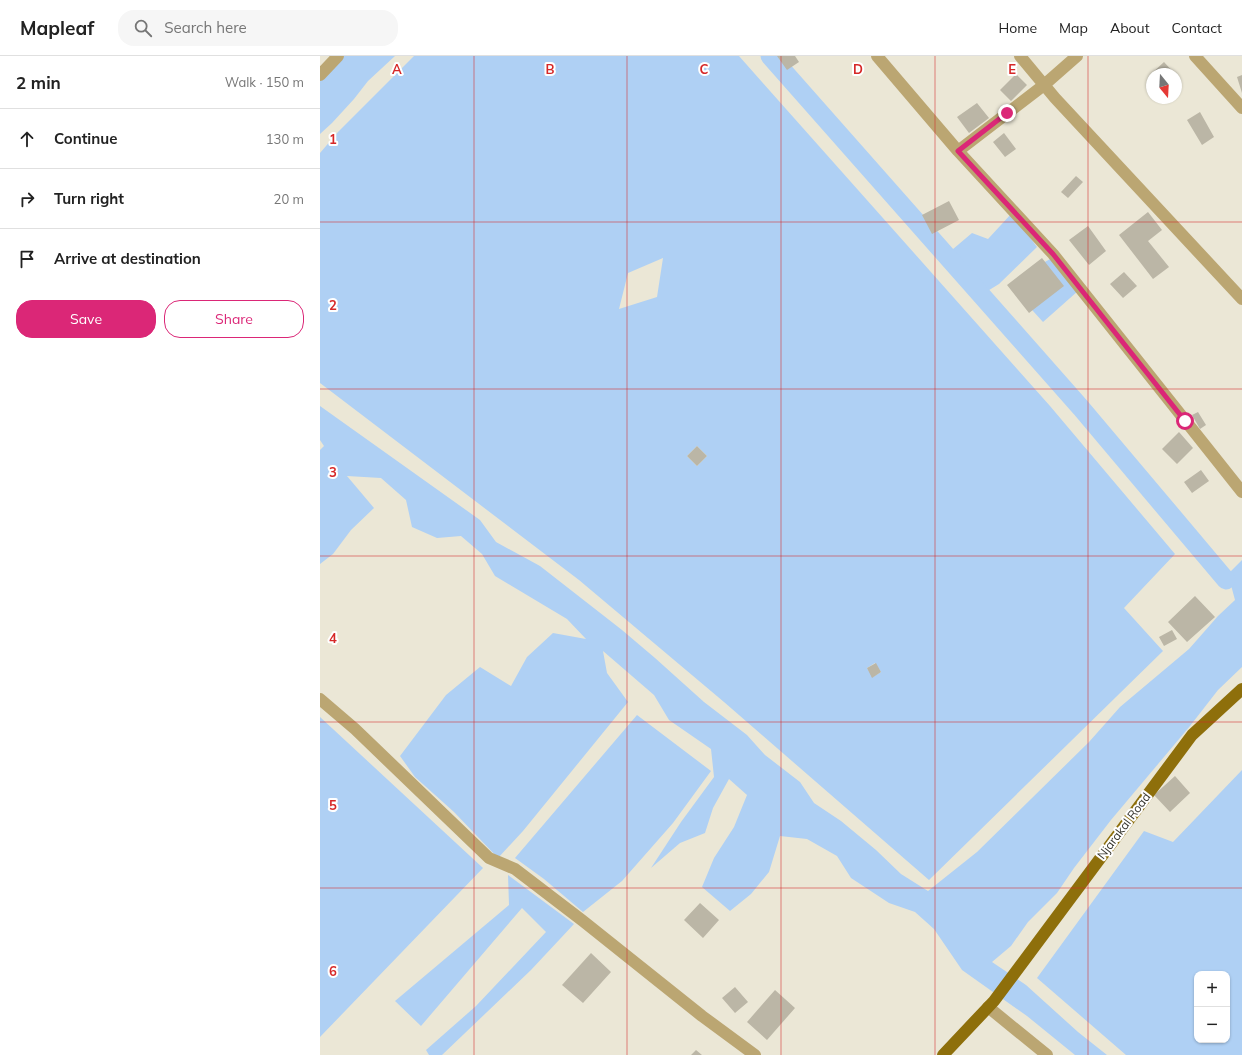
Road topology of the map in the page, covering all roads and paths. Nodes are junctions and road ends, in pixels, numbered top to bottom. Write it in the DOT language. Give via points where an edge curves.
graph roads {
  1 [pos="338,56"];
  2 [pos="877,56"];
  3 [pos="1020,56"];
  4 [pos="1077,56"];
  5 [pos="1195,56"];
  6 [pos="320,75"];
  7 [pos="1044,85"];
  8 [pos="1242,108"];
  9 [pos="958,151"];
  10 [pos="1242,299"];
  11 [pos="1242,492"];
  12 [pos="1242,689"];
  13 [pos="320,699"];
  14 [pos="991,1004"];
  15 [pos="755,1055"];
  16 [pos="943,1055"];
  17 [pos="1047,1055"];
  1 -- 6 [label="street"];
  2 -- 9 [label="street"];
  3 -- 7 [label="street"];
  4 -- 7 [label="street"];
  5 -- 8 [label="street"];
  7 -- 9 [label="street"];
  7 -- 10 [label="street"];
  9 -- 11 [label="street" via="1053,254"];
  12 -- 14 [label="main road, Njarakal Road" via="1192,736"];
  13 -- 15 [label="street" via="355,729 489,858 515,869"];
  14 -- 16 [label="main road"];
  14 -- 17 [label="street"];
}
